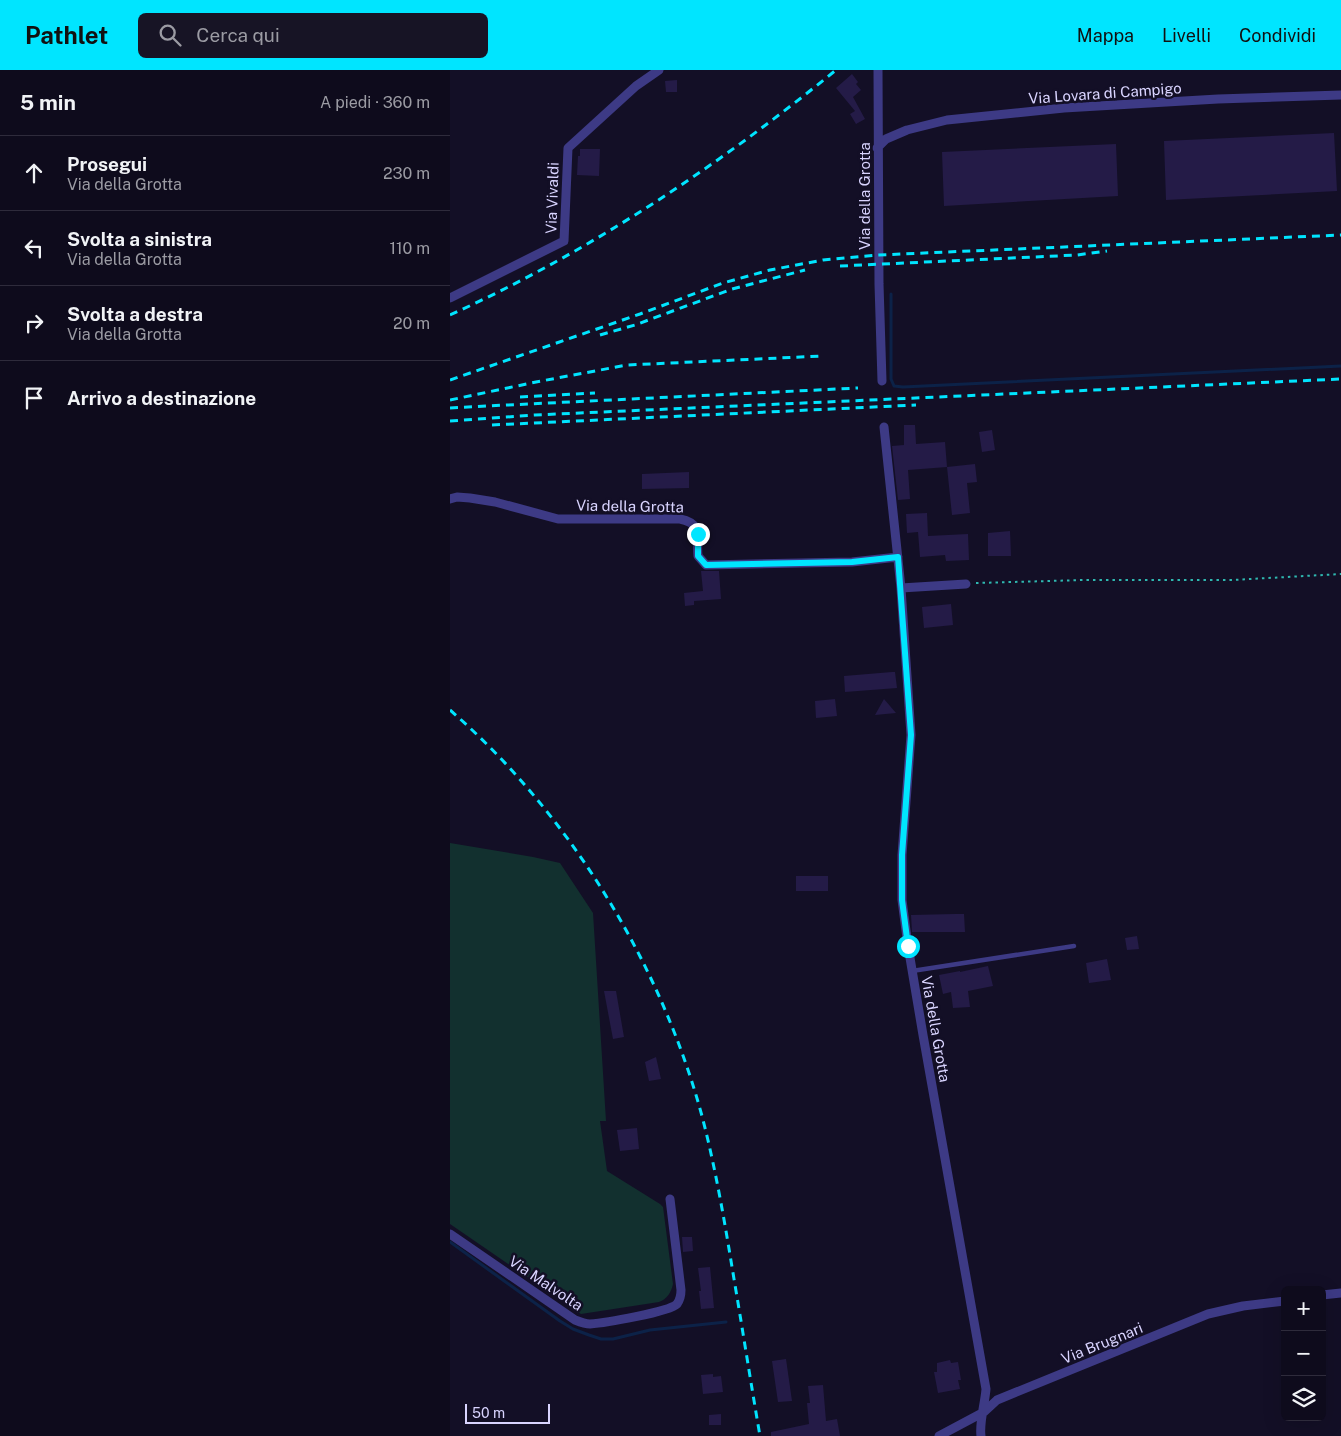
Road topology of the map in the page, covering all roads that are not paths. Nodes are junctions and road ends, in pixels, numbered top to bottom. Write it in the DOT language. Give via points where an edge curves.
graph roads {
  1 [pos="659,70"];
  2 [pos="878,70"];
  3 [pos="1341,95"];
  4 [pos="877,148"];
  5 [pos="450,298"];
  6 [pos="882,381"];
  7 [pos="884,427"];
  8 [pos="450,499"];
  9 [pos="898,557"];
  10 [pos="966,584"];
  11 [pos="901,588"];
  12 [pos="1074,946"];
  13 [pos="912,971"];
  14 [pos="670,1199"];
  15 [pos="450,1234"];
  16 [pos="1341,1293"];
  17 [pos="1326,1295"];
  18 [pos="1281,1301"];
  19 [pos="984,1412"];
  20 [pos="939,1436"];
  21 [pos="981,1436"];
  1 -- 5 [label="street, Via Vivaldi" via="636,86 568,148 564,241"];
  2 -- 4 [label="street, Via della Grotta"];
  3 -- 4 [label="street, Via Lovara di Campigo" via="1064,108 947,120 907,130 886,139"];
  4 -- 6 [label="street, Via della Grotta"];
  7 -- 9 [label="street, Via della Grotta"];
  8 -- 9 [label="street, Via della Grotta" via="495,502 558,518 690,521 698,534 698,556 706,565 852,562"];
  9 -- 11 [label="street, Via della Grotta"];
  10 -- 11 [label="street"];
  11 -- 13 [label="street, Via della Grotta" via="911,735 902,900"];
  12 -- 13 [label="lane"];
  13 -- 19 [label="street, Via della Grotta" via="986,1389"];
  14 -- 15 [label="street, Via Malvolta" via="681,1290 677,1304 661,1312 596,1323 585,1324 575,1320"];
  16 -- 17 [label="street"];
  18 -- 19 [label="street, Via Brugnari" via="1208,1314 997,1400"];
  19 -- 20 [label="street, Via Brugnari"];
  19 -- 21 [label="street, Via della Grotta"];
}
